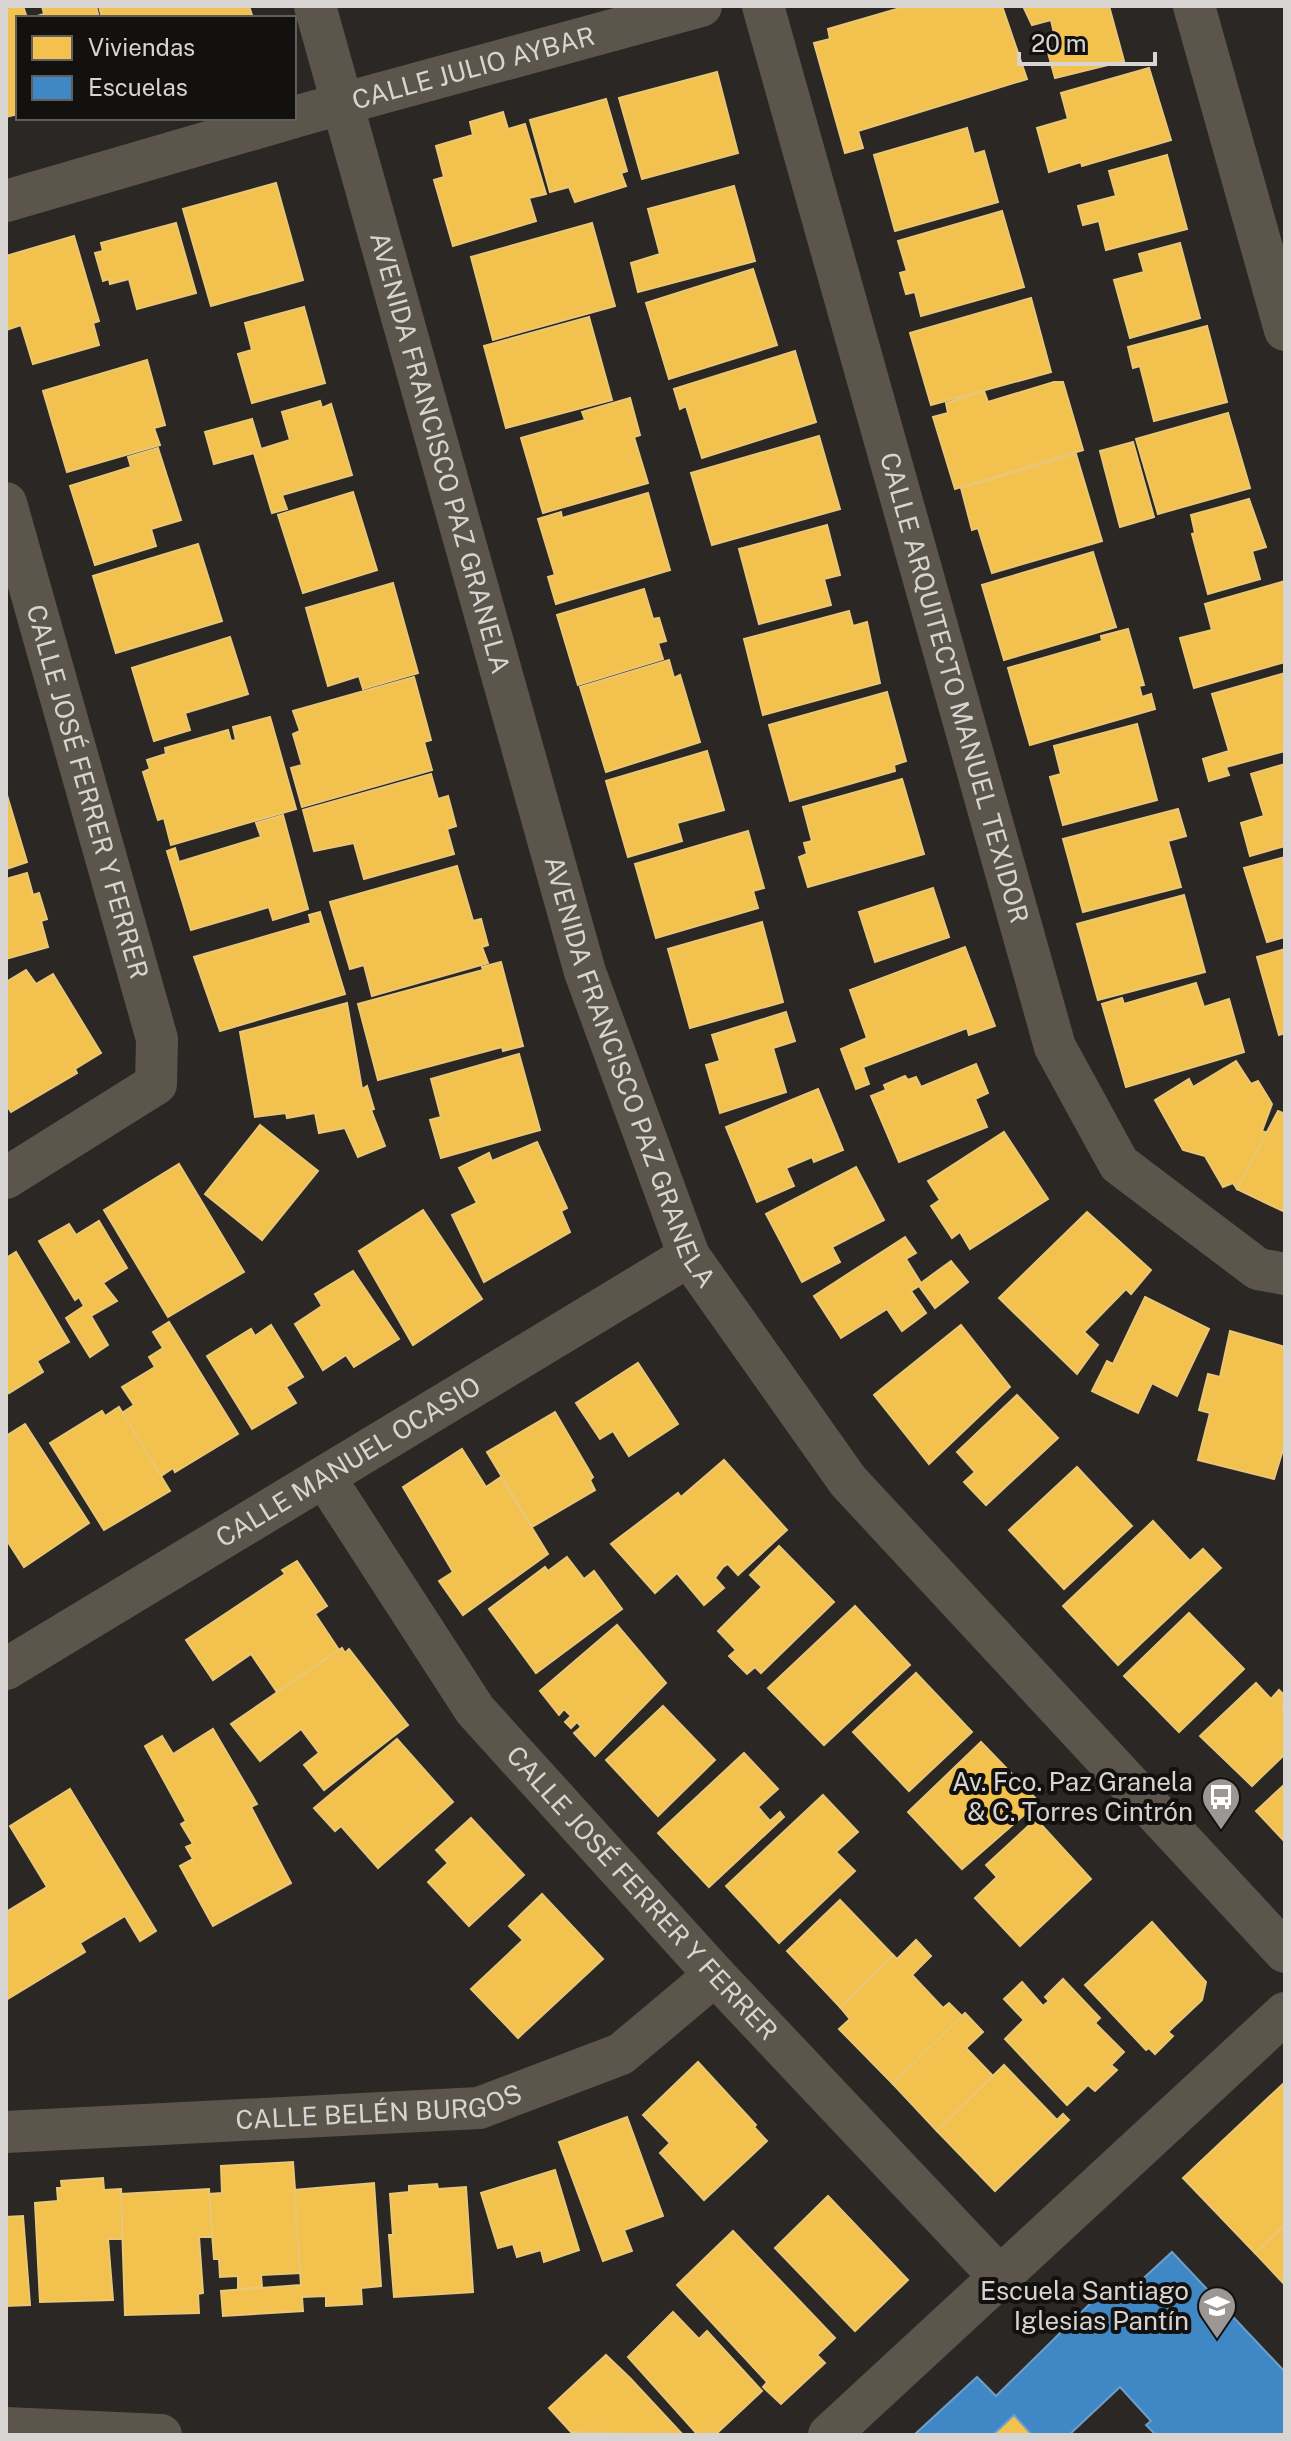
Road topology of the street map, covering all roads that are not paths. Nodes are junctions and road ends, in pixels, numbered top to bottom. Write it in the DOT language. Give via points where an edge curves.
graph roads {
  1 [pos="315,6"];
  2 [pos="701,6"];
  3 [pos="763,6"];
  4 [pos="1194,6"];
  5 [pos="343,103"];
  6 [pos="296,117"];
  7 [pos="285,120"];
  8 [pos="6,201"];
  9 [pos="1285,330"];
  10 [pos="6,503"];
  11 [pos="6,1178"];
  12 [pos="689,1256"];
  13 [pos="1285,1274"];
  14 [pos="325,1478"];
  15 [pos="6,1669"];
  16 [pos="1285,1952"];
  17 [pos="715,1975"];
  18 [pos="1285,2013"];
  19 [pos="6,2132"];
  20 [pos="999,2276"];
  21 [pos="6,2428"];
  22 [pos="146,2434"];
  23 [pos="161,2435"];
  24 [pos="829,2435"];
  1 -- 5 [label="street, AVENIDA FRANCISCO PAZ GRANELA"];
  2 -- 5 [label="street, CALLE JULIO AYBAR"];
  3 -- 13 [label="street, CALLE ARQUITECTO MANUEL TEXIDOR" via="1055,1047 1119,1164 1258,1269"];
  4 -- 9 [label="street"];
  5 -- 6 [label="street, CALLE JULIO AYBAR"];
  5 -- 12 [label="street, AVENIDA FRANCISCO PAZ GRANELA" via="585,972"];
  7 -- 8 [label="street, CALLE JULIO AYBAR"];
  10 -- 11 [label="street, CALLE JOSÉ FERRER Y FERRER" via="157,1039 156,1084"];
  12 -- 14 [label="street, CALLE MANUEL OCASIO"];
  12 -- 16 [label="street, AVENIDA FRANCISCO PAZ GRANELA" via="848,1481"];
  14 -- 15 [label="street, CALLE MANUEL OCASIO"];
  14 -- 17 [label="street, CALLE JOSÉ FERRER Y FERRER" via="475,1710"];
  17 -- 19 [label="street, CALLE BELÉN BURGOS" via="621,2054 479,2108"];
  17 -- 20 [label="street, CALLE JOSÉ FERRER Y FERRER"];
  18 -- 20 [label="street"];
  20 -- 24 [label="street"];
  21 -- 22 [label="street"];
  22 -- 23 [label="street"];
}
